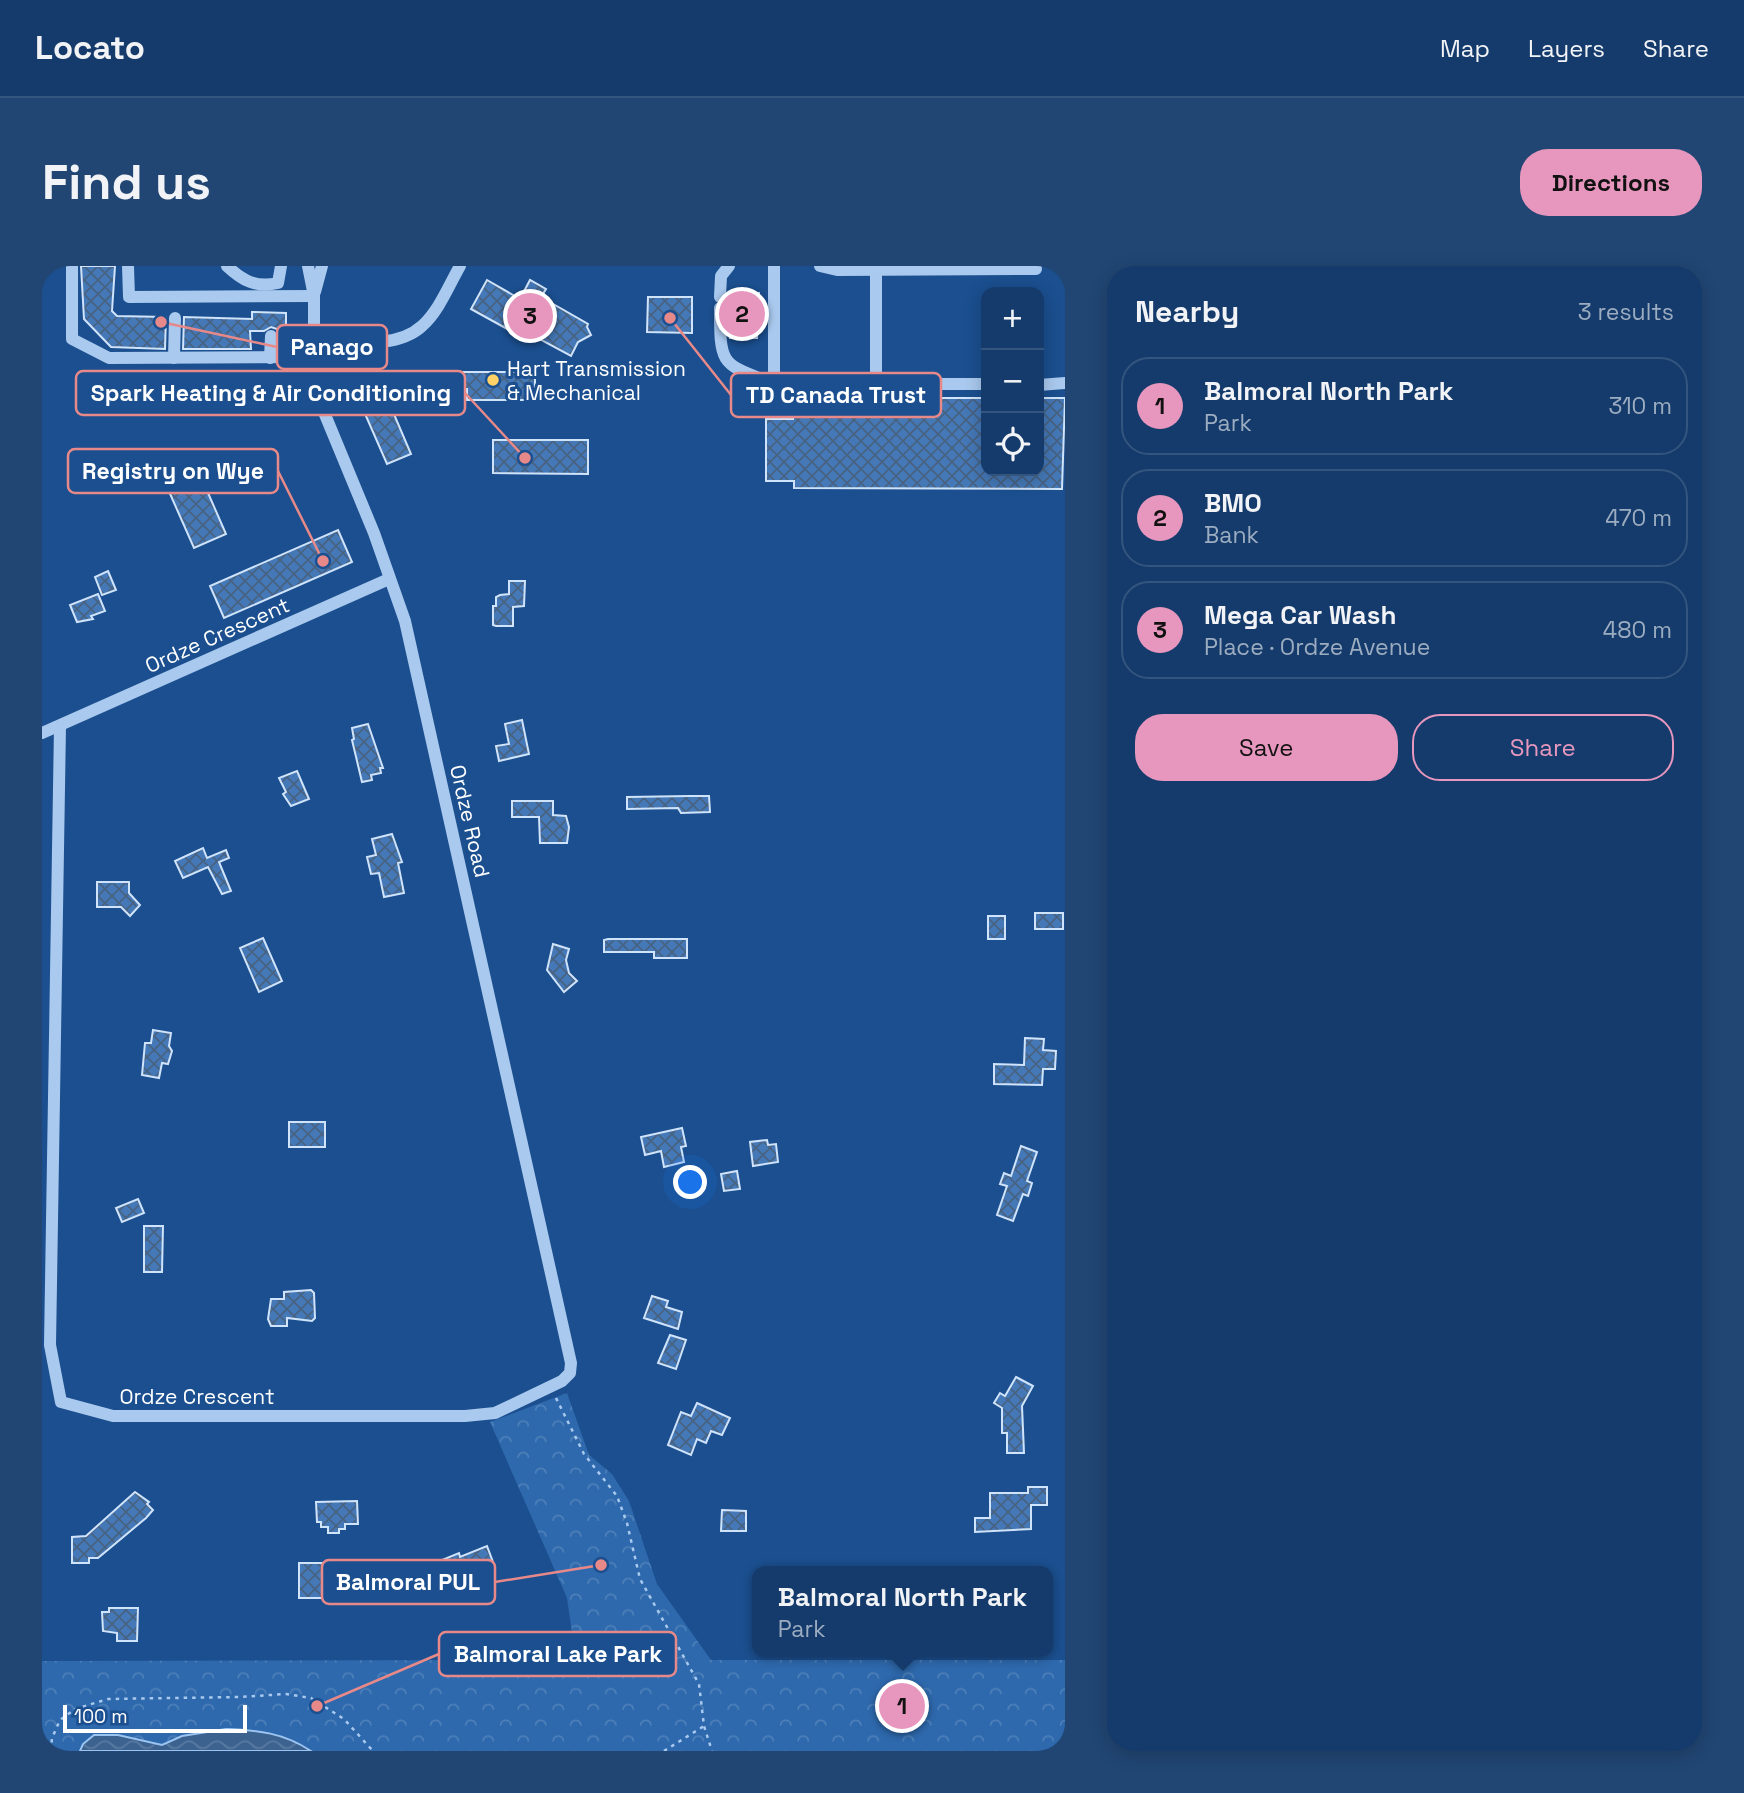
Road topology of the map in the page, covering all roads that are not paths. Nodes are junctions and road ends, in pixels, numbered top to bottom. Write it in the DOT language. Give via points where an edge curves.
graph roads {
  1 [pos="72,266"];
  2 [pos="128,266"];
  3 [pos="227,266"];
  4 [pos="281,266"];
  5 [pos="308,266"];
  6 [pos="322,266"];
  7 [pos="460,266"];
  8 [pos="729,266"];
  9 [pos="774,266"];
  10 [pos="820,266"];
  11 [pos="876,268"];
  12 [pos="1036,270"];
  13 [pos="314,296"];
  14 [pos="175,318"];
  15 [pos="271,336"];
  16 [pos="316,341"];
  17 [pos="316,357"];
  18 [pos="174,358"];
  19 [pos="270,358"];
  20 [pos="1065,383"];
  21 [pos="774,384"];
  22 [pos="981,384"];
  23 [pos="876,385"];
  24 [pos="1044,385"];
  25 [pos="389,579"];
  26 [pos="60,726"];
  27 [pos="42,733"];
  28 [pos="571,1363"];
  1 -- 18 [label="street" via="72,339 109,358"];
  2 -- 13 [label="street" via="129,297"];
  3 -- 4 [label="street" via="251,284 266,286 278,283"];
  5 -- 13 [label="street, Ordze Road"];
  6 -- 13 [label="street, Ordze Road"];
  7 -- 16 [label="street" via="422,327 404,337"];
  8 -- 21 [label="street" via="721,276 720,351 730,367"];
  9 -- 21 [label="street"];
  10 -- 11 [label="street"];
  11 -- 12 [label="street"];
  11 -- 23 [label="street"];
  13 -- 16 [label="street, Ordze Road"];
  14 -- 18 [label="street"];
  15 -- 19 [label="street"];
  16 -- 17 [label="street, Ordze Road"];
  17 -- 19 [label="street"];
  17 -- 25 [label="street, Ordze Road" via="314,388 320,407"];
  18 -- 19 [label="street"];
  20 -- 24 [label="street"];
  21 -- 23 [label="street"];
  22 -- 23 [label="street"];
  25 -- 26 [label="street, Ordze Crescent"];
  25 -- 28 [label="street, Ordze Road" via="405,621"];
  26 -- 27 [label="street, Ordze Crescent"];
  26 -- 28 [label="street, Ordze Crescent" via="50,1345 61,1402 113,1416 465,1416 495,1413 550,1387 570,1373"];
}
